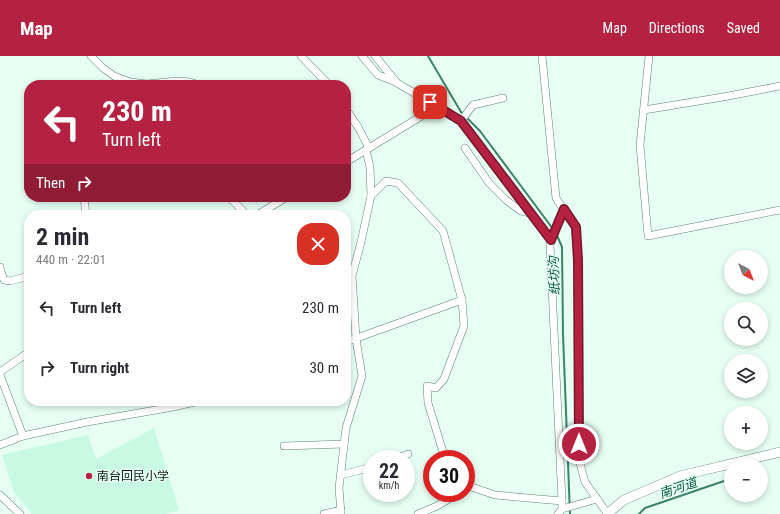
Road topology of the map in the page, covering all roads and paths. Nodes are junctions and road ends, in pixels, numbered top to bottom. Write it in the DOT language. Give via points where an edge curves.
graph roads {
  1 [pos="91,56"];
  2 [pos="301,56"];
  3 [pos="362,56"];
  4 [pos="375,56"];
  5 [pos="542,56"];
  6 [pos="649,56"];
  7 [pos="125,80"];
  8 [pos="324,80"];
  9 [pos="398,83"];
  10 [pos="780,86"];
  11 [pos="503,98"];
  12 [pos="438,106"];
  13 [pos="644,110"];
  14 [pos="351,116"];
  15 [pos="464,117"];
  16 [pos="465,148"];
  17 [pos="368,149"];
  18 [pos="351,159"];
  19 [pos="370,196"];
  20 [pos="234,202"];
  21 [pos="279,202"];
  22 [pos="564,209"];
  23 [pos="241,210"];
  24 [pos="266,210"];
  25 [pos="780,210"];
  26 [pos="530,213"];
  27 [pos="552,238"];
  28 [pos="0,267"];
  29 [pos="24,277"];
  30 [pos="462,300"];
  31 [pos="356,339"];
  32 [pos="351,340"];
  33 [pos="24,356"];
  34 [pos="0,373"];
  35 [pos="177,406"];
  36 [pos="23,436"];
  37 [pos="344,444"];
  38 [pos="0,445"];
  39 [pos="284,446"];
  40 [pos="442,450"];
  41 [pos="780,452"];
  42 [pos="363,469"];
  43 [pos="340,475"];
  44 [pos="475,489"];
  45 [pos="0,495"];
  46 [pos="597,499"];
  47 [pos="562,501"];
  48 [pos="444,502"];
  49 [pos="562,510"];
  50 [pos="341,512"];
  51 [pos="20,514"];
  52 [pos="324,514"];
  53 [pos="418,514"];
  54 [pos="607,514"];
  1 -- 7 [label="street" via="114,76"];
  2 -- 8 [label="street"];
  3 -- 9 [label="street" via="378,75"];
  4 -- 9 [label="street"];
  5 -- 22 [label="street" via="556,198"];
  6 -- 13 [label="street"];
  9 -- 12 [label="street"];
  10 -- 13 [label="street"];
  11 -- 15 [label="street" via="473,105"];
  12 -- 15 [label="street"];
  12 -- 17 [label="street"];
  13 -- 25 [label="street" via="640,145 648,236"];
  14 -- 17 [label="street"];
  15 -- 26 [label="street"];
  16 -- 26 [label="street" via="490,183 506,200 521,211"];
  17 -- 18 [label="street"];
  17 -- 19 [label="street"];
  19 -- 30 [label="street" via="386,181 398,183 443,231"];
  19 -- 31 [label="street" via="352,276"];
  20 -- 23 [label="street"];
  21 -- 24 [label="street"];
  22 -- 27 [label="street"];
  22 -- 46 [label="street" via="576,227 578,260 579,460 585,482"];
  26 -- 27 [label="street"];
  27 -- 47 [label="street" via="550,244"];
  28 -- 29 [label="street" via="4,280"];
  30 -- 31 [label="street"];
  30 -- 40 [label="street" via="464,326 456,350 444,379 436,388 427,386 428,403"];
  31 -- 32 [label="street"];
  31 -- 37 [label="street" via="362,376 346,428"];
  33 -- 34 [label="street"];
  34 -- 36 [label="street"];
  35 -- 36 [label="street"];
  36 -- 38 [label="street"];
  37 -- 39 [label="street"];
  37 -- 43 [label="street"];
  41 -- 54 [label="street" via="680,476 624,500"];
  42 -- 43 [label="street"];
  43 -- 50 [label="street"];
  44 -- 47 [label="street" via="496,495"];
  45 -- 51 [label="street"];
  46 -- 49 [label="street"];
  46 -- 54 [label="street"];
  47 -- 49 [label="street"];
  48 -- 53 [label="street"];
  50 -- 52 [label="street"];
}
